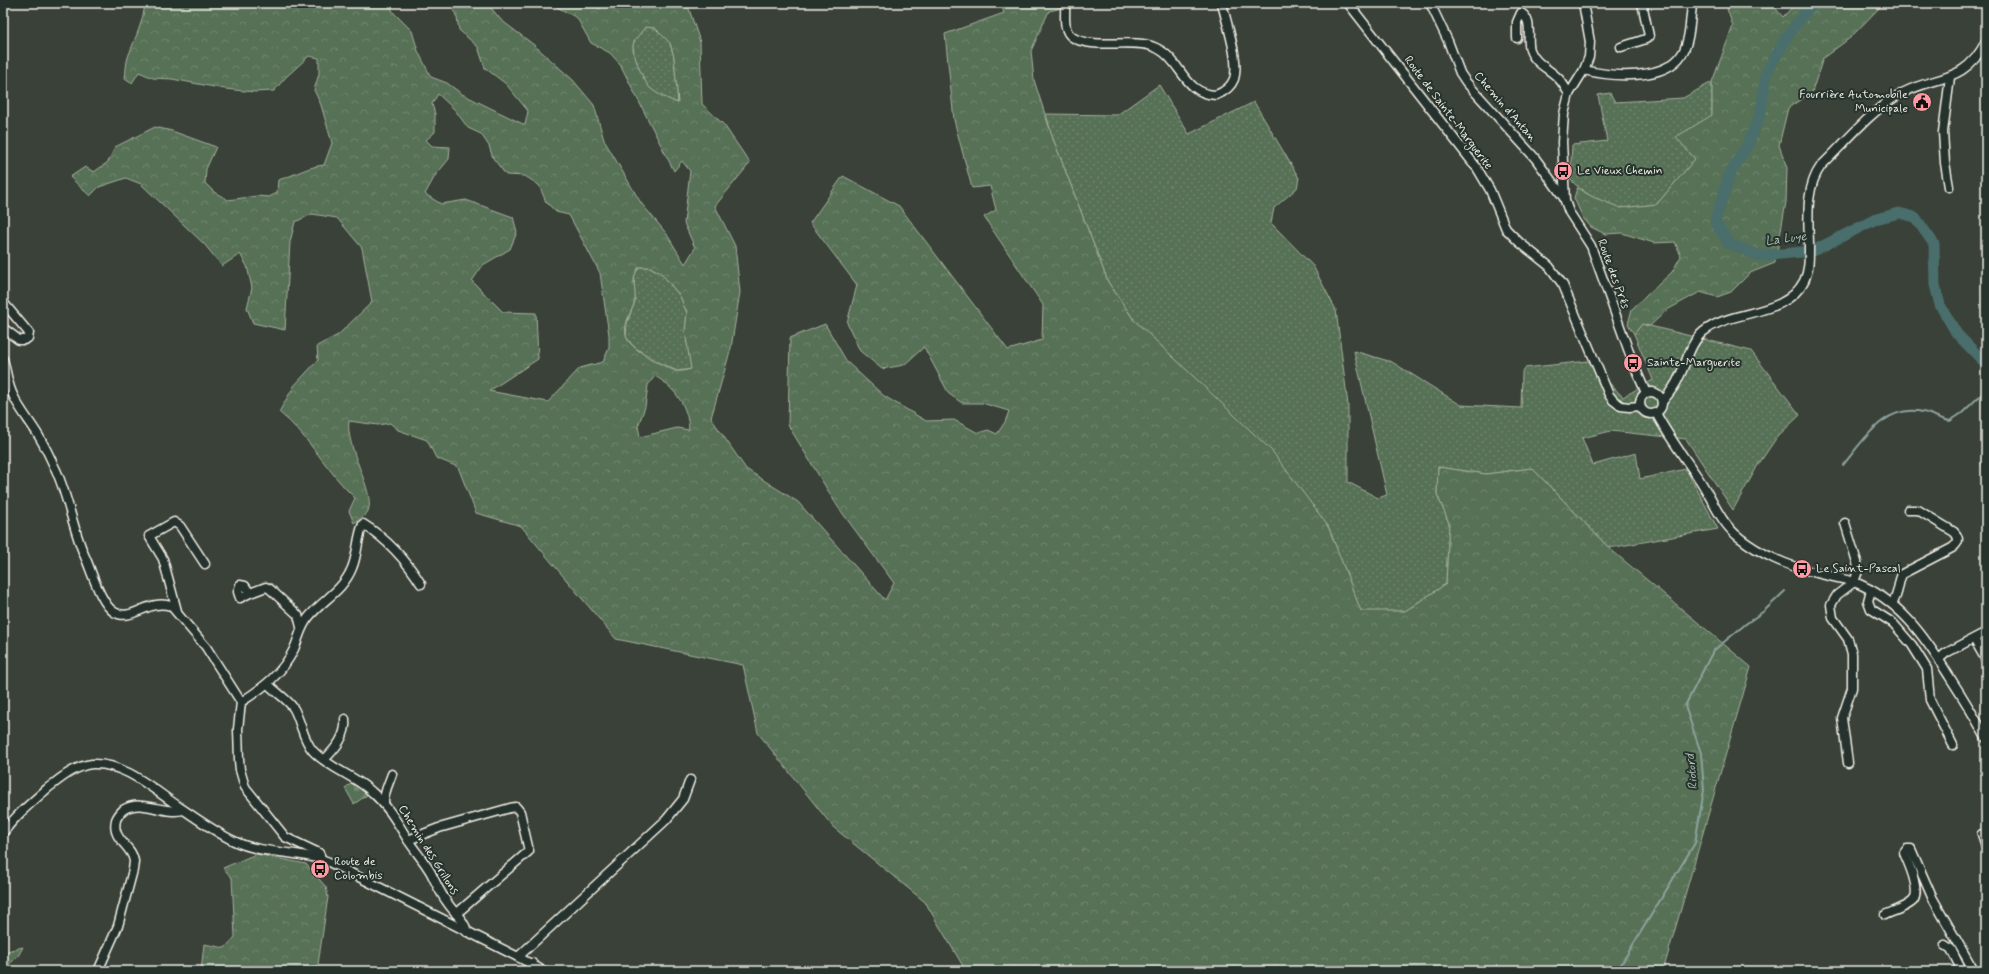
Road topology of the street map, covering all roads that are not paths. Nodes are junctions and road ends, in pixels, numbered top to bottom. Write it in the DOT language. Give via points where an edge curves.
graph roads {
  1 [pos="1064,3"];
  2 [pos="1222,3"];
  3 [pos="1348,3"];
  4 [pos="1430,3"];
  5 [pos="1583,3"];
  6 [pos="1642,3"];
  7 [pos="1692,6"];
  8 [pos="1516,38"];
  9 [pos="1986,41"];
  10 [pos="1622,47"];
  11 [pos="1584,70"];
  12 [pos="1946,79"];
  13 [pos="1569,94"];
  14 [pos="1949,187"];
  15 [pos="1564,198"];
  16 [pos="3,302"];
  17 [pos="3,328"];
  18 [pos="3,359"];
  19 [pos="1676,385"];
  20 [pos="1646,393"];
  21 [pos="1657,393"];
  22 [pos="1662,402"];
  23 [pos="1640,406"];
  24 [pos="1656,413"];
  25 [pos="1908,510"];
  26 [pos="1846,523"];
  27 [pos="205,564"];
  28 [pos="1854,582"];
  29 [pos="421,584"];
  30 [pos="1871,590"];
  31 [pos="250,593"];
  32 [pos="1892,604"];
  33 [pos="177,612"];
  34 [pos="301,627"];
  35 [pos="1986,632"];
  36 [pos="1974,638"];
  37 [pos="1939,659"];
  38 [pos="1986,660"];
  39 [pos="268,684"];
  40 [pos="241,702"];
  41 [pos="345,719"];
  42 [pos="1985,733"];
  43 [pos="1952,746"];
  44 [pos="324,760"];
  45 [pos="1848,764"];
  46 [pos="392,774"];
  47 [pos="690,780"];
  48 [pos="384,803"];
  49 [pos="183,810"];
  50 [pos="3,833"];
  51 [pos="1982,834"];
  52 [pos="408,840"];
  53 [pos="1986,846"];
  54 [pos="322,860"];
  55 [pos="456,914"];
  56 [pos="1885,915"];
  57 [pos="467,932"];
  58 [pos="1945,945"];
  59 [pos="518,956"];
  60 [pos="532,963"];
  61 [pos="98,971"];
  62 [pos="527,971"];
  63 [pos="544,971"];
  64 [pos="1962,971"];
  65 [pos="1974,971"];
  1 -- 2 [label="street" via="1066,27 1071,36 1084,42 1152,46 1165,53 1199,92 1216,96 1231,85 1235,74 1235,60"];
  3 -- 23 [label="street, Route de Sainte-Marguerite" via="1477,168 1490,190 1506,229 1557,275 1570,298 1585,342 1613,400 1625,407"];
  4 -- 15 [label="street, Chemin d'Antan" via="1466,82 1535,158"];
  5 -- 11 [label="street, Route des Prés" via="1590,42 1589,57"];
  6 -- 10 [label="street" via="1650,36"];
  7 -- 11 [label="street" via="1686,45 1671,65 1648,75 1594,73"];
  8 -- 13 [label="street" via="1517,22 1521,13 1527,17 1529,43 1534,56 1559,79"];
  9 -- 12 [label="street" via="1977,56 1958,73"];
  11 -- 13 [label="street, Route des Prés"];
  12 -- 14 [label="street" via="1943,132"];
  12 -- 19 [label="street" via="1909,90 1894,98 1821,166 1810,189 1809,264 1800,288 1784,301 1718,323 1702,333 1695,341"];
  13 -- 15 [label="street, Route des Prés" via="1564,114 1562,142"];
  15 -- 20 [label="street, Route des Prés" via="1569,212 1591,246"];
  16 -- 17 [label="street" via="29,334 28,338 19,340"];
  18 -- 33 [label="street" via="13,396 41,440 57,472 84,555 107,605 113,612 123,616 164,603"];
  19 -- 21 [label="street"];
  19 -- 22 [label="street"];
  20 -- 21 [label="street"];
  20 -- 23 [label="street" via="1641,397"];
  21 -- 22 [label="street"];
  22 -- 24 [label="street"];
  23 -- 24 [label="street" via="1647,413"];
  24 -- 28 [label="street" via="1719,514 1735,534 1758,549 1793,565"];
  25 -- 32 [label="street" via="1918,510 1954,532 1958,540 1952,548 1902,574 1898,595"];
  26 -- 28 [label="street" via="1857,562 1858,571"];
  27 -- 33 [label="street" via="180,526 174,522 149,536 163,560"];
  28 -- 30 [label="street"];
  28 -- 45 [label="street" via="1837,596 1831,605 1833,618 1848,639 1852,654 1852,688 1842,718"];
  29 -- 34 [label="street" via="411,567 380,536 363,524 357,538 353,567 348,577"];
  30 -- 32 [label="street"];
  30 -- 43 [label="street" via="1868,601 1871,609 1893,623 1912,645 1927,669 1930,700"];
  31 -- 34 [label="street" via="266,587 270,589 298,615"];
  32 -- 37 [label="street" via="1914,624"];
  33 -- 40 [label="street" via="206,646"];
  34 -- 39 [label="street" via="288,660"];
  35 -- 36 [label="street"];
  36 -- 37 [label="street"];
  36 -- 38 [label="street"];
  37 -- 42 [label="street"];
  39 -- 40 [label="street"];
  39 -- 44 [label="street, Chemin des Grillons" via="288,701 308,744"];
  40 -- 54 [label="street" via="238,729 239,765 245,787 284,837 319,853"];
  41 -- 44 [label="street" via="346,728 340,742"];
  44 -- 48 [label="street, Chemin des Grillons" via="333,768 362,783"];
  46 -- 48 [label="street" via="384,793"];
  47 -- 59 [label="street" via="683,799 666,820"];
  48 -- 52 [label="street, Chemin des Grillons"];
  49 -- 50 [label="street" via="121,770 92,764 73,770 58,780 34,800"];
  49 -- 54 [label="street" via="235,842"];
  49 -- 61 [label="street" via="165,811 136,805 121,812 117,818 116,835 131,854 134,861 133,870 118,926"];
  51 -- 53 [label="street"];
  52 -- 55 [label="street, Chemin des Grillons" via="430,872 447,904"];
  52 -- 55 [label="street" via="439,828 504,810 516,807 520,812 529,851"];
  54 -- 57 [label="street"];
  55 -- 57 [label="street, Chemin des Grillons" via="466,926"];
  56 -- 65 [label="street" via="1908,904 1916,896 1904,853 1911,849 1932,897"];
  57 -- 59 [label="street"];
  58 -- 64 [label="street" via="1951,949"];
  59 -- 60 [label="street"];
  60 -- 62 [label="street"];
  60 -- 63 [label="street"];
}
